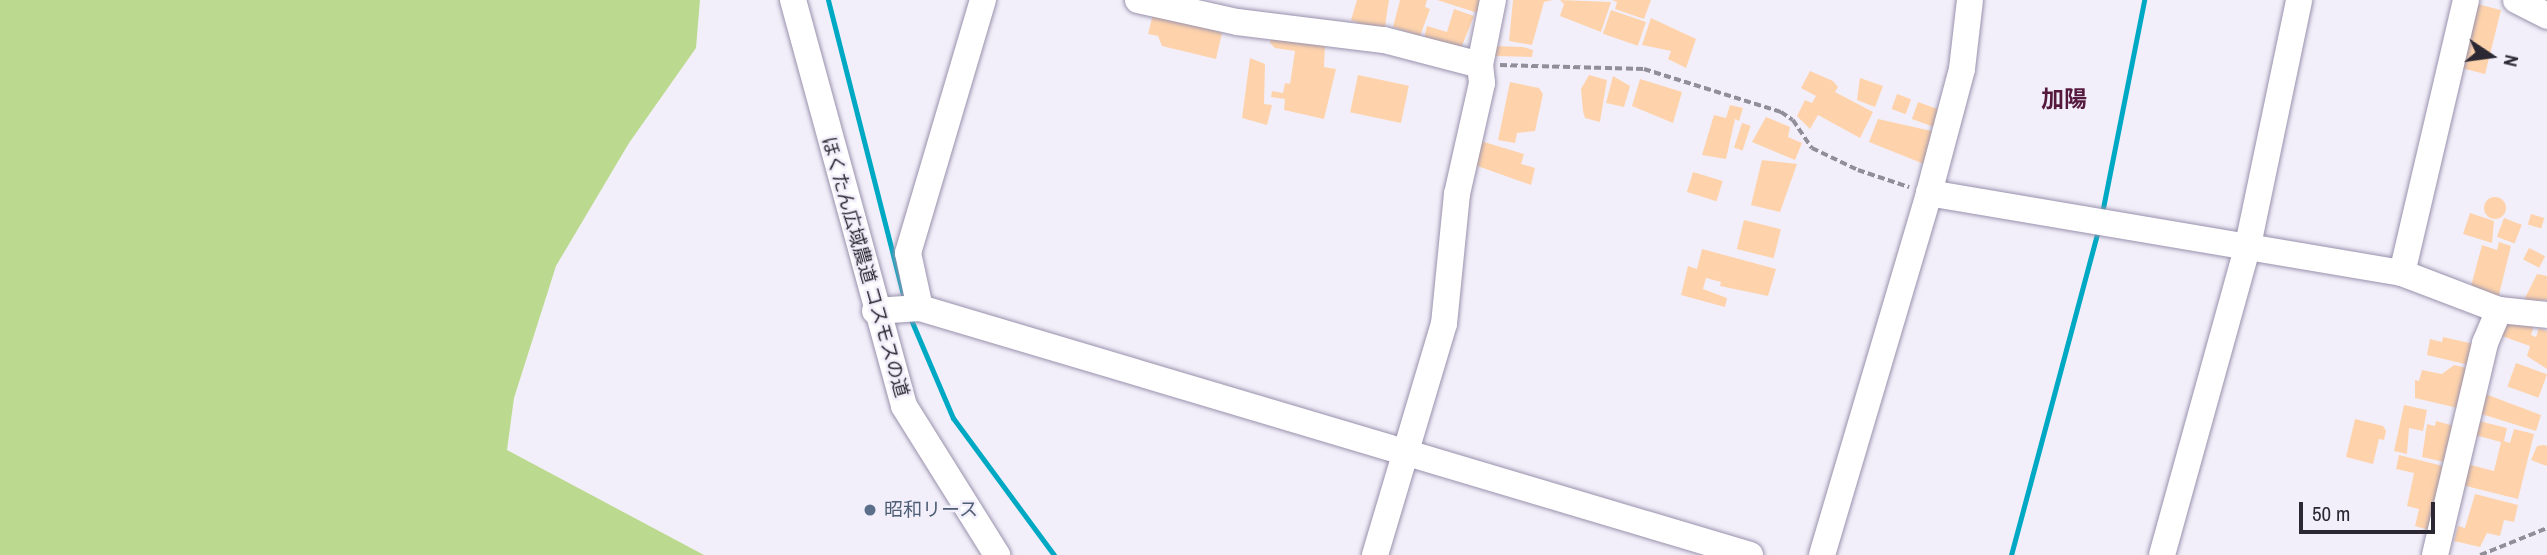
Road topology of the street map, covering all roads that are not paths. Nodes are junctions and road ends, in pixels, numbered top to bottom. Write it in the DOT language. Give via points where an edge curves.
graph roads {
  1 [pos="793,0"];
  2 [pos="983,0"];
  3 [pos="1138,0"];
  4 [pos="1493,0"];
  5 [pos="1970,0"];
  6 [pos="2299,0"];
  7 [pos="2466,0"];
  8 [pos="2516,0"];
  9 [pos="2547,16"];
  10 [pos="1480,65"];
  11 [pos="1929,193"];
  12 [pos="2248,245"];
  13 [pos="2402,273"];
  14 [pos="920,308"];
  15 [pos="2499,310"];
  16 [pos="875,311"];
  17 [pos="2547,315"];
  18 [pos="1405,452"];
  19 [pos="996,555"];
  20 [pos="1375,555"];
  21 [pos="1750,555"];
  22 [pos="1822,555"];
  23 [pos="2162,555"];
  24 [pos="2435,555"];
  1 -- 16 [label="street, ほくたん広域農道 コスモスの道"];
  2 -- 14 [label="street" via="908,253"];
  3 -- 10 [label="street" via="1237,23 1384,40"];
  4 -- 10 [label="street"];
  5 -- 11 [label="street" via="1962,69"];
  6 -- 12 [label="street"];
  7 -- 13 [label="street"];
  8 -- 9 [label="street"];
  10 -- 18 [label="street" via="1482,83 1457,194 1444,324"];
  11 -- 12 [label="street"];
  11 -- 22 [label="street"];
  12 -- 13 [label="street"];
  12 -- 23 [label="street"];
  13 -- 15 [label="street"];
  14 -- 16 [label="street"];
  14 -- 18 [label="street" via="1077,359"];
  15 -- 17 [label="street"];
  15 -- 24 [label="street" via="2485,344"];
  16 -- 19 [label="street, ほくたん広域農道 コスモスの道" via="904,406"];
  18 -- 20 [label="street"];
  18 -- 21 [label="street"];
}
